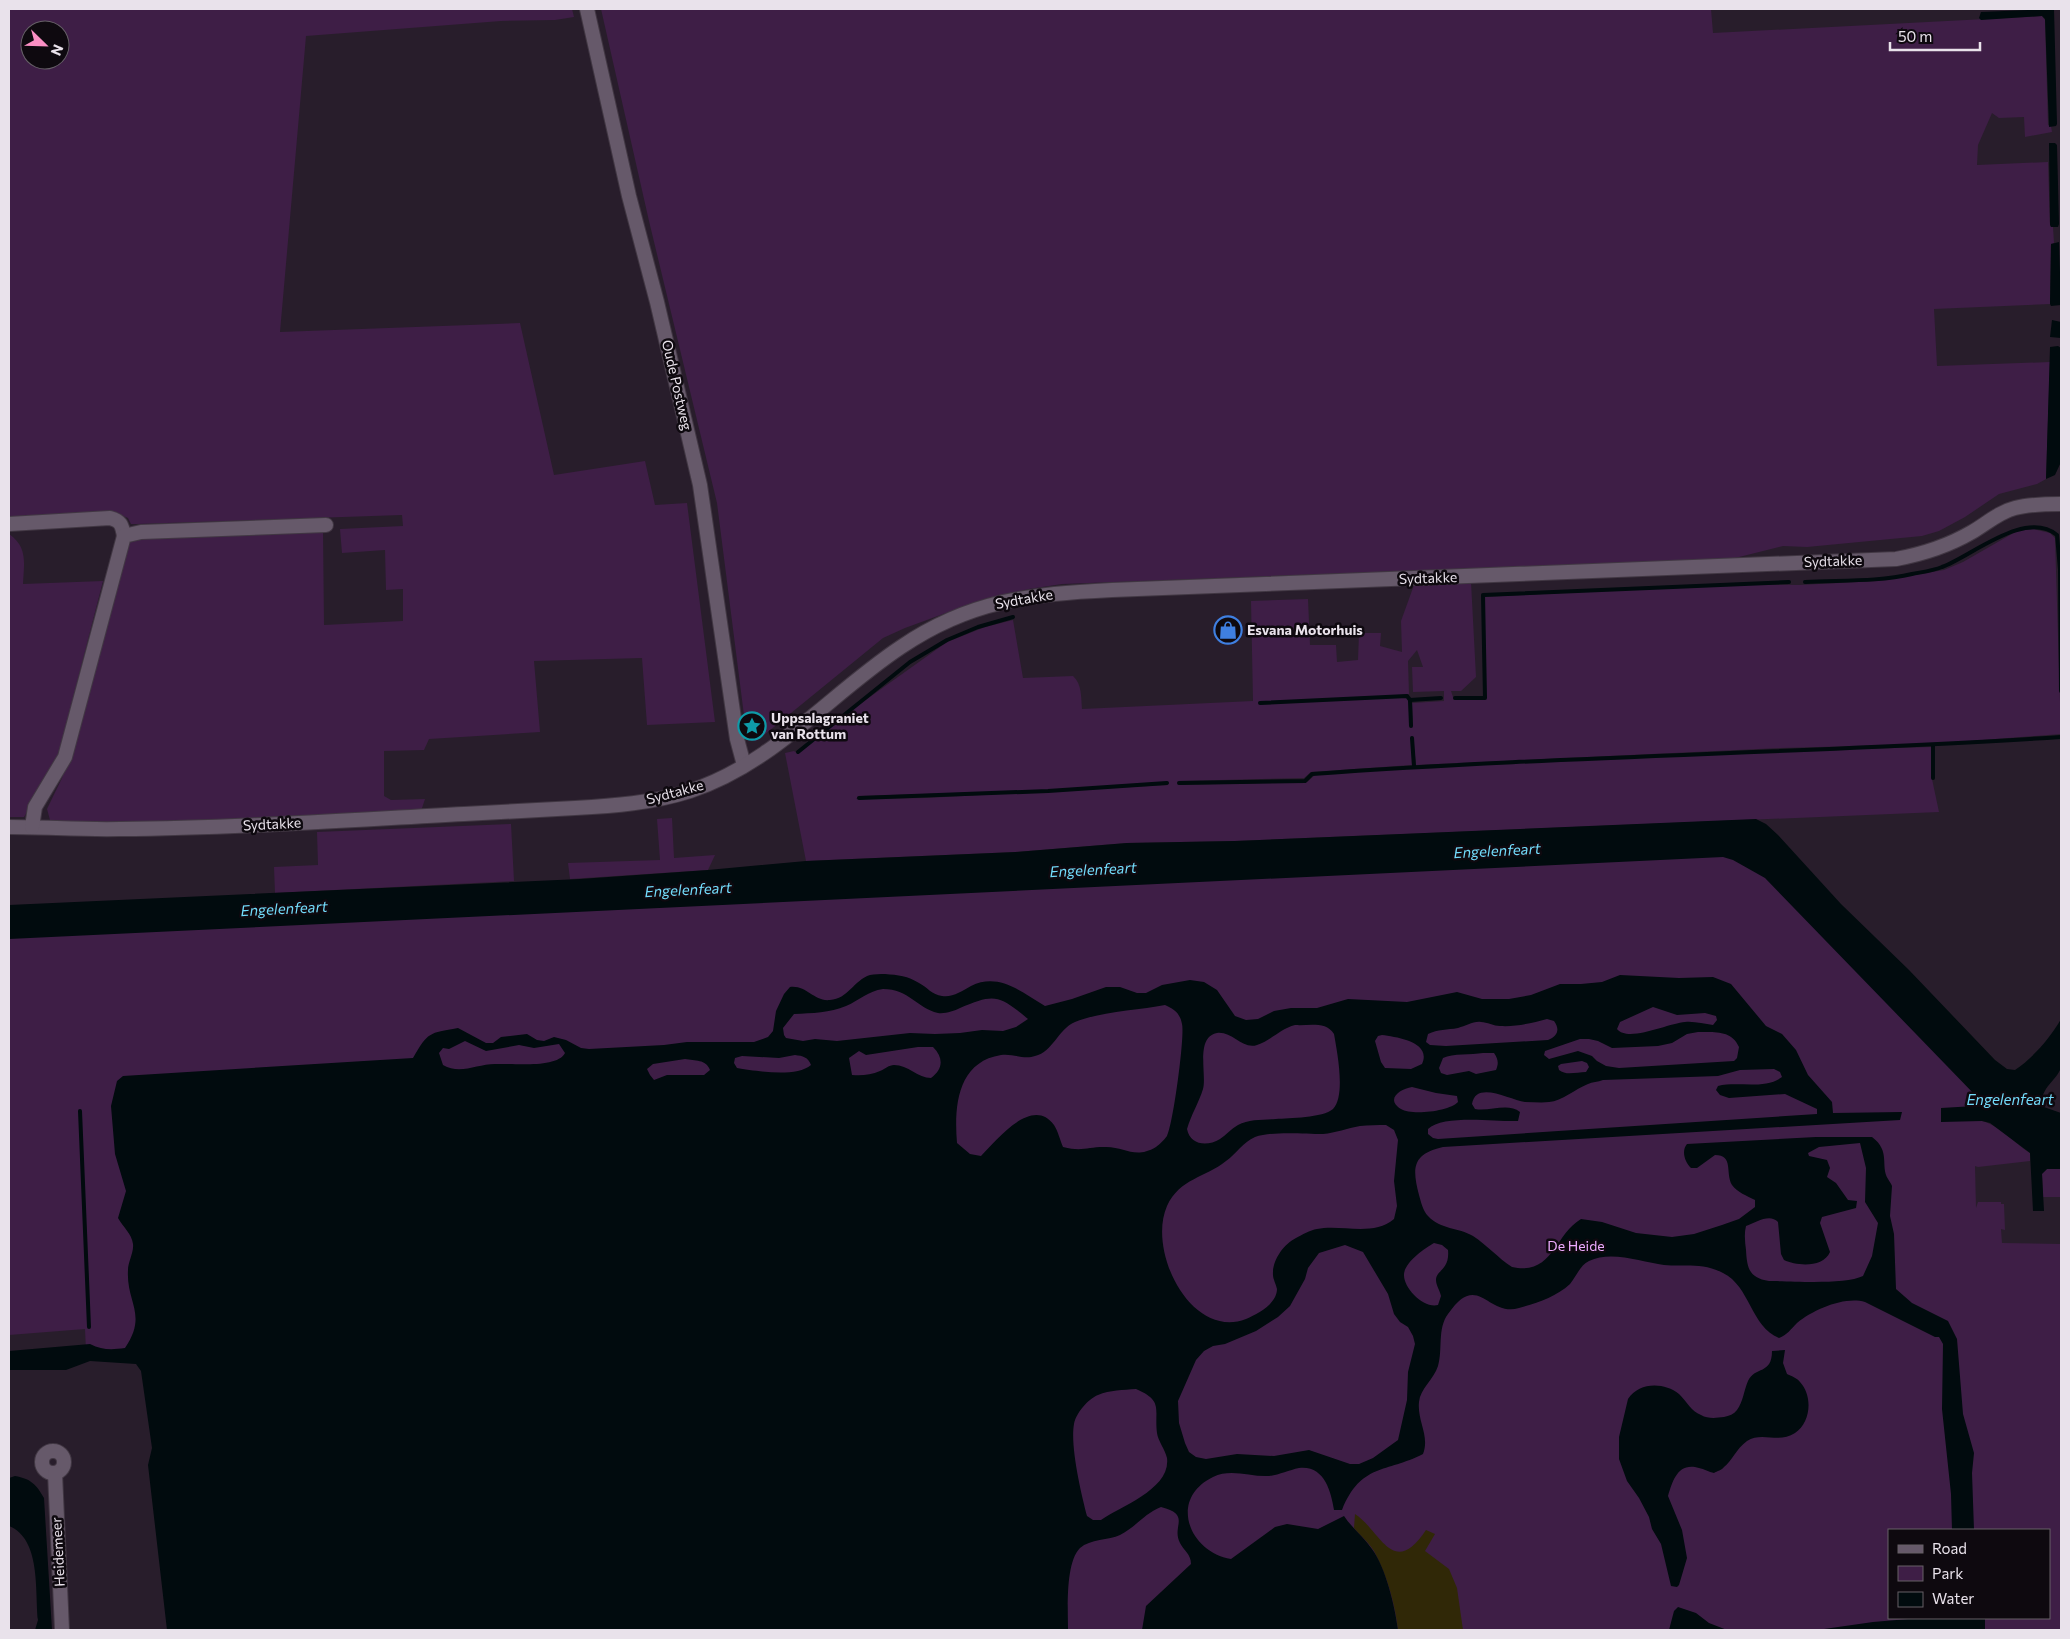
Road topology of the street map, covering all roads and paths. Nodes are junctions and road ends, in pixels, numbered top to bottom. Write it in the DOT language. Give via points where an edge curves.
graph roads {
  1 [pos="587,9"];
  2 [pos="2061,504"];
  3 [pos="9,524"];
  4 [pos="326,525"];
  5 [pos="124,536"];
  6 [pos="744,765"];
  7 [pos="9,827"];
  8 [pos="32,827"];
  9 [pos="55,1473"];
  10 [pos="62,1630"];
  1 -- 6 [label="street, Oude Postweg" via="700,485 737,739"];
  2 -- 6 [label="street, Sydtakke" via="2014,508 1940,548 1896,558 1112,590 1051,593 1013,599 967,612 901,647 782,741"];
  3 -- 5 [label="street" via="110,518 122,525"];
  4 -- 5 [label="street" via="141,532"];
  5 -- 8 [label="street" via="65,757 35,807"];
  6 -- 8 [label="street, Sydtakke" via="714,782 687,792 608,806 223,826"];
  7 -- 8 [label="street, Sydtakke"];
  9 -- 10 [label="street, Heidemeer"];
}
